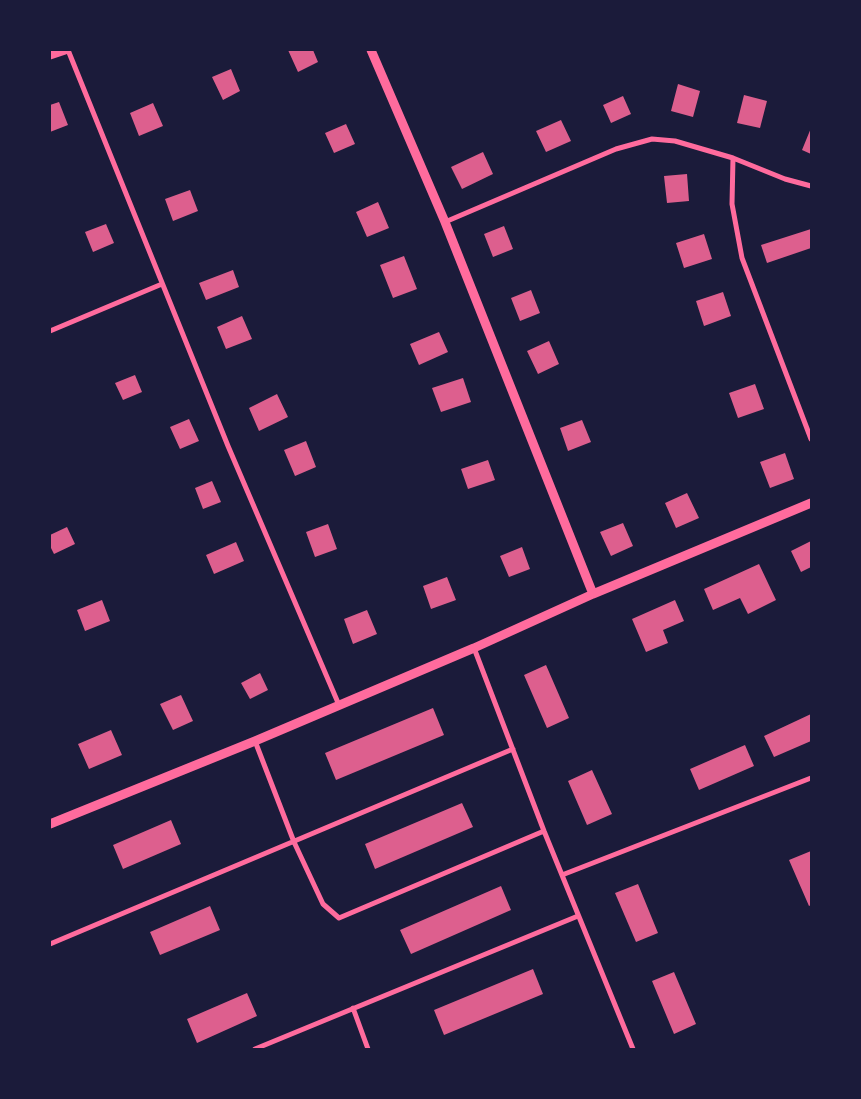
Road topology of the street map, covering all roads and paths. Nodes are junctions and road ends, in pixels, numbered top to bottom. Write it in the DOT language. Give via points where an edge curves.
graph roads {
  1 [pos="66,50"];
  2 [pos="371,50"];
  3 [pos="50,55"];
  4 [pos="733,158"];
  5 [pos="811,186"];
  6 [pos="445,222"];
  7 [pos="162,284"];
  8 [pos="50,332"];
  9 [pos="811,439"];
  10 [pos="811,503"];
  11 [pos="593,594"];
  12 [pos="474,648"];
  13 [pos="338,705"];
  14 [pos="255,741"];
  15 [pos="513,750"];
  16 [pos="811,778"];
  17 [pos="50,824"];
  18 [pos="544,831"];
  19 [pos="294,842"];
  20 [pos="562,875"];
  21 [pos="578,916"];
  22 [pos="50,944"];
  23 [pos="353,1008"];
  24 [pos="255,1049"];
  25 [pos="368,1049"];
  26 [pos="633,1049"];
  1 -- 3 [label="street"];
  1 -- 7 [label="street"];
  2 -- 6 [label="street"];
  4 -- 5 [label="street"];
  4 -- 6 [label="street" via="675,141 652,139 616,149"];
  4 -- 9 [label="street" via="732,204 742,258"];
  6 -- 11 [label="street"];
  7 -- 8 [label="street"];
  7 -- 13 [label="street"];
  10 -- 11 [label="street"];
  11 -- 12 [label="street"];
  12 -- 13 [label="street"];
  12 -- 15 [label="street"];
  13 -- 14 [label="street"];
  14 -- 17 [label="street"];
  14 -- 19 [label="street"];
  15 -- 18 [label="street"];
  15 -- 19 [label="street"];
  16 -- 20 [label="street"];
  18 -- 19 [label="street" via="339,918 324,904"];
  18 -- 20 [label="street"];
  19 -- 22 [label="street"];
  20 -- 21 [label="street"];
  21 -- 23 [label="street"];
  21 -- 26 [label="street"];
  23 -- 24 [label="street"];
  23 -- 25 [label="street"];
}
